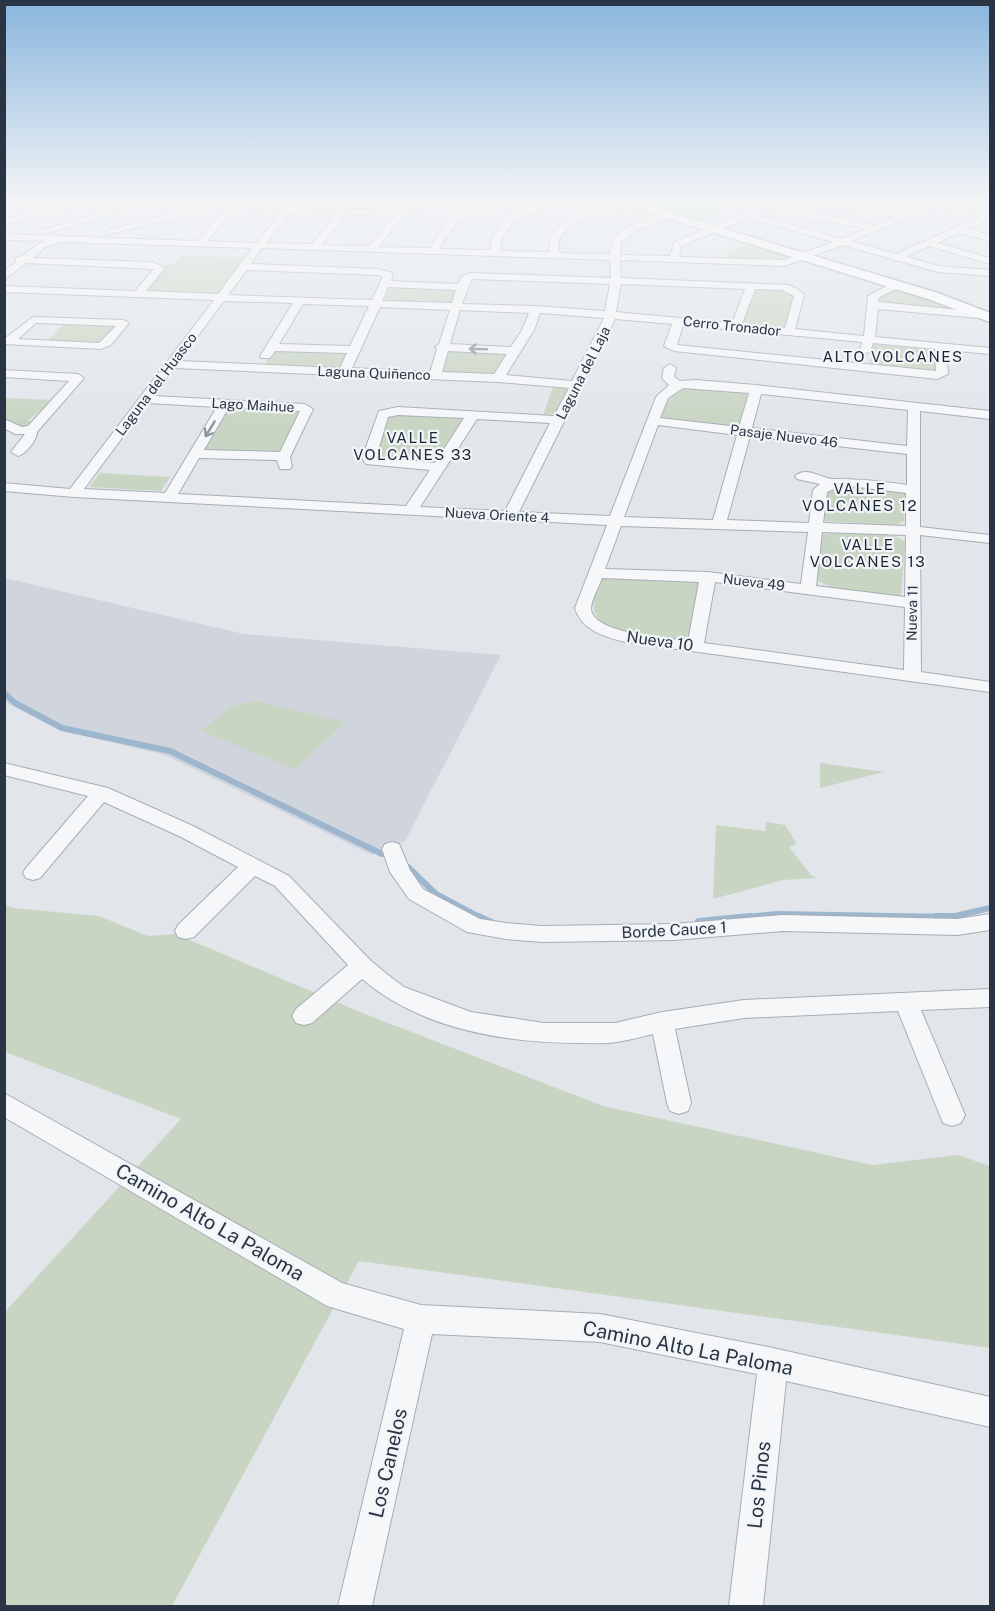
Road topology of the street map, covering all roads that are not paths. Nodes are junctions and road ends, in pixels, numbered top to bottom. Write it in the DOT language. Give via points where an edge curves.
graph roads {
  1 [pos="157,273"];
  2 [pos="239,273"];
  3 [pos="356,273"];
  4 [pos="616,273"];
  5 [pos="858,273"];
  6 [pos="389,275"];
  7 [pos="464,278"];
  8 [pos="616,281"];
  9 [pos="801,282"];
  10 [pos="896,285"];
  11 [pos="751,286"];
  12 [pos="4,289"];
  13 [pos="792,290"];
  14 [pos="221,297"];
  15 [pos="143,298"];
  16 [pos="300,300"];
  17 [pos="377,303"];
  18 [pos="872,305"];
  19 [pos="456,306"];
  20 [pos="536,309"];
  21 [pos="611,314"];
  22 [pos="989,317"];
  23 [pos="127,320"];
  24 [pos="679,321"];
  25 [pos="736,326"];
  26 [pos="789,332"];
  27 [pos="867,339"];
  28 [pos="940,346"];
  29 [pos="272,347"];
  30 [pos="441,347"];
  31 [pos="354,350"];
  32 [pos="514,351"];
  33 [pos="990,351"];
  34 [pos="171,364"];
  35 [pos="670,368"];
  36 [pos="865,368"];
  37 [pos="258,369"];
  38 [pos="90,370"];
  39 [pos="344,372"];
  40 [pos="4,373"];
  41 [pos="435,375"];
  42 [pos="78,378"];
  43 [pos="498,378"];
  44 [pos="577,385"];
  45 [pos="678,386"];
  46 [pos="756,389"];
  47 [pos="144,399"];
  48 [pos="225,404"];
  49 [pos="914,407"];
  50 [pos="473,415"];
  51 [pos="990,415"];
  52 [pos="559,420"];
  53 [pos="653,421"];
  54 [pos="4,423"];
  55 [pos="30,431"];
  56 [pos="745,431"];
  57 [pos="914,451"];
  58 [pos="18,452"];
  59 [pos="195,454"];
  60 [pos="439,467"];
  61 [pos="802,476"];
  62 [pos="829,484"];
  63 [pos="4,487"];
  64 [pos="913,490"];
  65 [pos="74,493"];
  66 [pos="169,498"];
  67 [pos="410,511"];
  68 [pos="510,516"];
  69 [pos="615,521"];
  70 [pos="719,525"];
  71 [pos="815,528"];
  72 [pos="913,531"];
  73 [pos="990,539"];
  74 [pos="596,573"];
  75 [pos="708,577"];
  76 [pos="807,589"];
  77 [pos="912,603"];
  78 [pos="694,646"];
  79 [pos="912,676"];
  80 [pos="990,687"];
  81 [pos="4,769"];
  82 [pos="101,793"];
  83 [pos="392,849"];
  84 [pos="252,866"];
  85 [pos="33,873"];
  86 [pos="990,922"];
  87 [pos="186,931"];
  88 [pos="362,966"];
  89 [pos="990,998"];
  90 [pos="906,1003"];
  91 [pos="304,1016"];
  92 [pos="662,1022"];
  93 [pos="680,1103"];
  94 [pos="4,1104"];
  95 [pos="952,1115"];
  96 [pos="421,1319"];
  97 [pos="773,1363"];
  98 [pos="990,1412"];
  99 [pos="355,1606"];
  100 [pos="746,1606"];
  1 -- 15 [label="street"];
  2 -- 14 [label="street, Laguna del Huasco"];
  3 -- 6 [label="street"];
  4 -- 8 [label="street, Laguna del Laja"];
  5 -- 10 [label="street"];
  6 -- 7 [label="street"];
  6 -- 17 [label="street"];
  7 -- 8 [label="street"];
  7 -- 19 [label="street"];
  8 -- 11 [label="street"];
  8 -- 21 [label="street, Laguna del Laja"];
  9 -- 13 [label="street" via="800,287"];
  10 -- 18 [label="street" via="874,295"];
  10 -- 22 [label="street"];
  11 -- 13 [label="street"];
  11 -- 25 [label="street"];
  12 -- 15 [label="street, Cerro Tronador"];
  13 -- 26 [label="street" via="799,296"];
  14 -- 15 [label="street, Cerro Tronador"];
  14 -- 16 [label="street, Cerro Tronador"];
  14 -- 34 [label="street, Laguna del Huasco"];
  16 -- 17 [label="street, Cerro Tronador"];
  16 -- 29 [label="street"];
  17 -- 19 [label="street, Cerro Tronador"];
  17 -- 31 [label="street"];
  18 -- 22 [label="street"];
  18 -- 27 [label="street"];
  19 -- 20 [label="street, Cerro Tronador"];
  19 -- 30 [label="street"];
  20 -- 21 [label="street, Cerro Tronador"];
  20 -- 32 [label="street"];
  21 -- 24 [label="street, Cerro Tronador"];
  21 -- 44 [label="street, Laguna del Laja"];
  23 -- 23 [label="street" via="101,346 8,342 33,320"];
  24 -- 25 [label="street, Cerro Tronador"];
  24 -- 36 [label="street" via="671,347"];
  25 -- 26 [label="street, Cerro Tronador"];
  26 -- 27 [label="street, Cerro Tronador"];
  27 -- 28 [label="street, Cerro Tronador"];
  27 -- 36 [label="street"];
  28 -- 33 [label="street, Cerro Tronador"];
  28 -- 36 [label="street" via="940,375"];
  29 -- 31 [label="street"];
  29 -- 37 [label="street"];
  32 -- 30 [label="street, one-way"];
  30 -- 41 [label="street"];
  31 -- 39 [label="street"];
  32 -- 43 [label="street"];
  34 -- 37 [label="street, Laguna Quiñenco"];
  34 -- 47 [label="street, Laguna del Huasco"];
  35 -- 45 [label="street" via="668,378"];
  37 -- 39 [label="street, Laguna Quiñenco"];
  38 -- 42 [label="street"];
  39 -- 41 [label="street, Laguna Quiñenco"];
  40 -- 42 [label="street"];
  41 -- 43 [label="street, Laguna Quiñenco"];
  42 -- 55 [label="street"];
  43 -- 44 [label="street, Laguna Quiñenco"];
  44 -- 52 [label="street, Laguna del Laja"];
  45 -- 46 [label="street"];
  45 -- 53 [label="street, Nueva 10" via="665,392"];
  46 -- 49 [label="street"];
  46 -- 56 [label="street"];
  47 -- 48 [label="street, Lago Maihue"];
  47 -- 65 [label="street, Laguna del Huasco"];
  48 -- 59 [label="street, one-way"];
  48 -- 59 [label="street, Lago Maihue" via="307,409 284,461"];
  49 -- 51 [label="street"];
  49 -- 57 [label="street, Nueva 11"];
  50 -- 52 [label="street"];
  50 -- 60 [label="street"];
  50 -- 60 [label="street" via="398,411 383,414 371,461"];
  52 -- 68 [label="street, Laguna del Laja"];
  53 -- 56 [label="street, Pasaje Nuevo 46"];
  53 -- 69 [label="street, Nueva 10"];
  54 -- 55 [label="street"];
  55 -- 58 [label="street" via="32,436"];
  56 -- 57 [label="street, Pasaje Nuevo 46"];
  56 -- 70 [label="street"];
  57 -- 64 [label="street, Nueva 11"];
  59 -- 66 [label="street"];
  60 -- 67 [label="street"];
  61 -- 62 [label="street" via="816,477"];
  62 -- 64 [label="street" via="847,482"];
  62 -- 71 [label="street" via="820,490"];
  63 -- 65 [label="street, Nueva Oriente 4"];
  64 -- 72 [label="street, Nueva 11"];
  65 -- 66 [label="street, Nueva Oriente 4"];
  66 -- 67 [label="street, Nueva Oriente 4"];
  67 -- 68 [label="street, Nueva Oriente 4"];
  68 -- 69 [label="street, Nueva Oriente 4"];
  69 -- 70 [label="street, Nueva Oriente 4"];
  69 -- 74 [label="street, Nueva 10"];
  70 -- 71 [label="street, Nueva Oriente 4"];
  71 -- 72 [label="street, Nueva Oriente 4"];
  71 -- 76 [label="street"];
  72 -- 73 [label="street, Nueva Oriente 4"];
  72 -- 77 [label="street, Nueva 11"];
  74 -- 75 [label="street, Nueva 49"];
  74 -- 78 [label="street, Nueva 10" via="583,608 593,624 625,637"];
  75 -- 76 [label="street, Nueva 49"];
  75 -- 78 [label="street"];
  76 -- 77 [label="street, Nueva 49"];
  77 -- 79 [label="street, Nueva 11"];
  78 -- 79 [label="street, Nueva 10"];
  79 -- 80 [label="street, Nueva 10"];
  81 -- 82 [label="street"];
  82 -- 84 [label="street"];
  82 -- 85 [label="street"];
  83 -- 86 [label="street, Borde Cauce 1" via="400,873 417,894 475,926 506,932 674,932 783,923 957,927"];
  84 -- 87 [label="street"];
  84 -- 88 [label="street" via="282,881"];
  88 -- 91 [label="street"];
  88 -- 92 [label="street" via="405,997 498,1027 544,1033 615,1033"];
  89 -- 90 [label="street"];
  90 -- 92 [label="street" via="744,1009"];
  90 -- 95 [label="street"];
  92 -- 93 [label="street"];
  94 -- 96 [label="street, Camino Alto La Paloma" via="337,1296"];
  96 -- 97 [label="street, Camino Alto La Paloma" via="600,1328"];
  96 -- 99 [label="street, Los Canelos"];
  97 -- 98 [label="street, Camino Alto La Paloma"];
  97 -- 100 [label="street, Los Pinos"];
}
